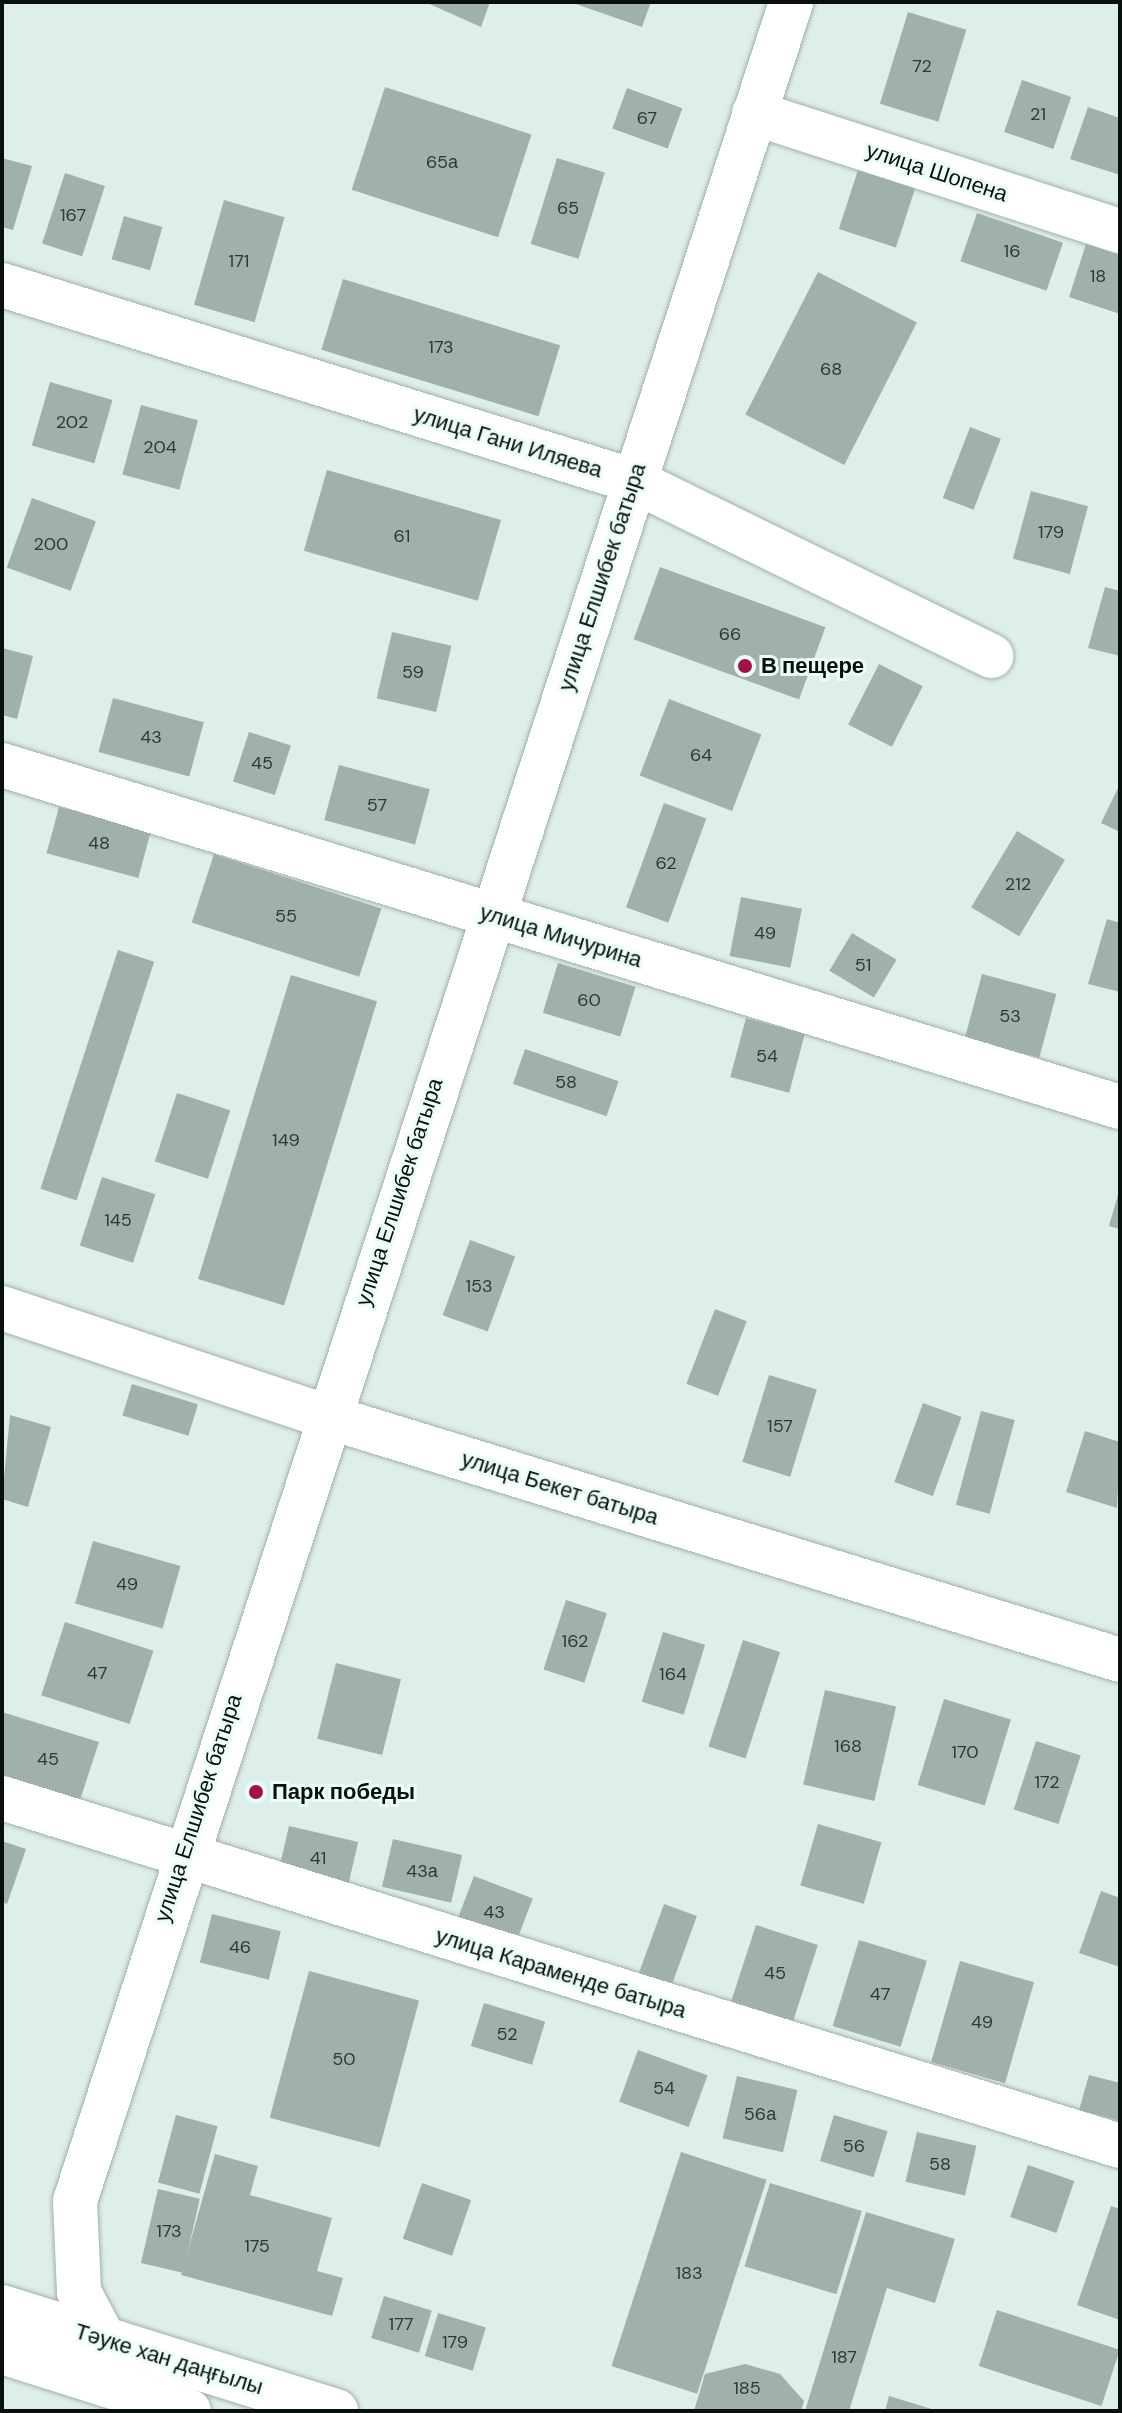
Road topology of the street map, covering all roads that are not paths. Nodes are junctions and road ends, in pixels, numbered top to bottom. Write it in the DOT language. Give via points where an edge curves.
graph roads {
  1 [pos="791,2"];
  2 [pos="754,113"];
  3 [pos="1120,231"];
  4 [pos="2,285"];
  5 [pos="634,481"];
  6 [pos="991,656"];
  7 [pos="2,765"];
  8 [pos="491,914"];
  9 [pos="1120,1107"];
  10 [pos="2,1308"];
  11 [pos="325,1416"];
  12 [pos="1120,1660"];
  13 [pos="2,1798"];
  14 [pos="182,1855"];
  15 [pos="1120,2146"];
  16 [pos="2,2307"];
  17 [pos="104,2339"];
  18 [pos="2,2352"];
  19 [pos="113,2387"];
  20 [pos="189,2411"];
  21 [pos="336,2411"];
  1 -- 2 [label="street, улица Елшибек батыра"];
  2 -- 3 [label="street, улица Шопена"];
  2 -- 5 [label="street, улица Елшибек батыра"];
  4 -- 5 [label="street, улица Гани Иляева"];
  5 -- 6 [label="street, улица Гани Иляева"];
  5 -- 8 [label="street, улица Елшибек батыра"];
  7 -- 8 [label="street, улица Мичурина"];
  8 -- 9 [label="street, улица Мичурина"];
  8 -- 11 [label="street, улица Елшибек батыра"];
  10 -- 11 [label="street, улица Бекет батыра"];
  11 -- 12 [label="street, улица Бекет батыра"];
  11 -- 14 [label="street, улица Елшибек батыра"];
  13 -- 14 [label="street, улица Караменде батыра"];
  14 -- 15 [label="street, улица Караменде батыра"];
  14 -- 17 [label="street, улица Елшибек батыра" via="75,2201 79,2292"];
  16 -- 17 [label="street, Тәуке хан даңғылы"];
  17 -- 19 [label="street, улица Елшибек батыра"];
  17 -- 21 [label="street, Тәуке хан даңғылы"];
  18 -- 19 [label="street, Тәуке хан даңғылы"];
  19 -- 20 [label="street, Тәуке хан даңғылы"];
}
